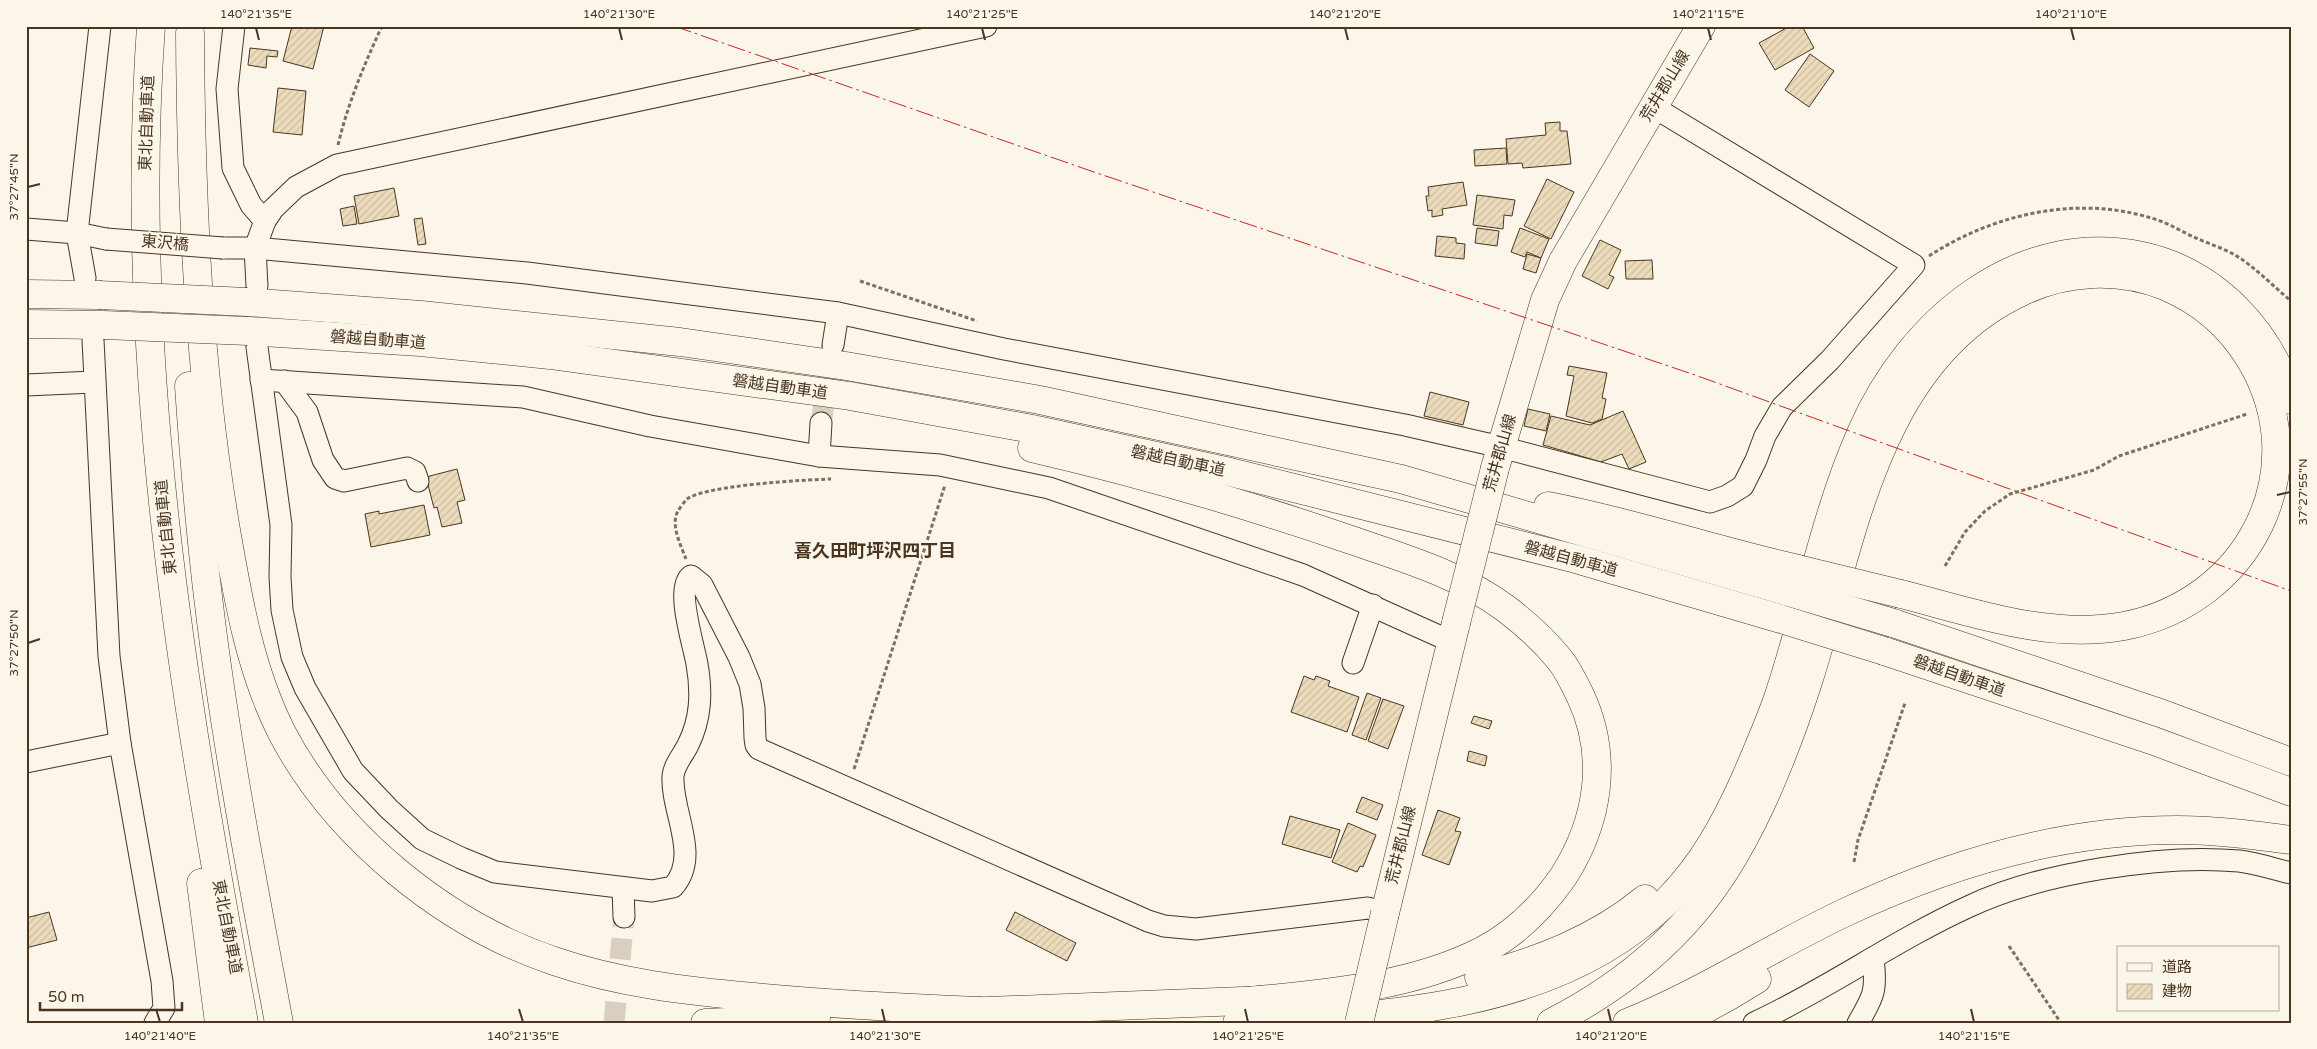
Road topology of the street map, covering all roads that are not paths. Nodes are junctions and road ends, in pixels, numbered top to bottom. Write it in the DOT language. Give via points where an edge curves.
graph roads {
  1 [pos="100,26"];
  2 [pos="151,26"];
  3 [pos="234,26"];
  4 [pos="986,26"];
  5 [pos="1701,26"];
  6 [pos="190,30"];
  7 [pos="919,33"];
  8 [pos="1652,106"];
  9 [pos="264,221"];
  10 [pos="26,229"];
  11 [pos="77,233"];
  12 [pos="255,248"];
  13 [pos="92,286"];
  14 [pos="26,294"];
  15 [pos="252,294"];
  16 [pos="838,313"];
  17 [pos="26,324"];
  18 [pos="98,332"];
  19 [pos="252,339"];
  20 [pos="833,346"];
  21 [pos="676,372"];
  22 [pos="261,380"];
  23 [pos="284,381"];
  24 [pos="94,382"];
  25 [pos="26,385"];
  26 [pos="2291,400"];
  27 [pos="821,423"];
  28 [pos="819,456"];
  29 [pos="1498,458"];
  30 [pos="418,481"];
  31 [pos="1794,581"];
  32 [pos="1373,606"];
  33 [pos="178,630"];
  34 [pos="1453,632"];
  35 [pos="1354,663"];
  36 [pos="120,743"];
  37 [pos="26,762"];
  38 [pos="2291,762"];
  39 [pos="2291,792"];
  40 [pos="2291,840"];
  41 [pos="2291,873"];
  42 [pos="1921,881"];
  43 [pos="623,888"];
  44 [pos="1385,913"];
  45 [pos="624,918"];
  46 [pos="1873,958"];
  47 [pos="980,1011"];
  48 [pos="1244,1012"];
  49 [pos="155,1023"];
  50 [pos="219,1023"];
  51 [pos="244,1023"];
  52 [pos="279,1023"];
  53 [pos="705,1023"];
  54 [pos="1359,1023"];
  55 [pos="1551,1023"];
  56 [pos="1627,1023"];
  57 [pos="1680,1023"];
  58 [pos="1754,1023"];
  59 [pos="1858,1023"];
  1 -- 11 [label="street"];
  2 -- 33 [label="main road, 東北自動車道" via="146,220 151,385"];
  3 -- 9 [label="street" via="227,89 233,168 243,192"];
  4 -- 7 [label="street"];
  5 -- 8 [label="main road, 荒井郡山線"];
  6 -- 47 [label="main road" via="193,178 205,357 216,467 233,568 252,655 266,696 282,732 326,799 383,858 448,910 484,931 554,961 633,982 680,990 843,1005"];
  6 -- 52 [label="main road, 東北自動車道" via="184,145 189,385 194,459 208,605 220,688"];
  7 -- 9 [label="street" via="333,168 296,188"];
  8 -- 29 [label="main road, 荒井郡山線" via="1563,261 1546,300"];
  8 -- 29 [label="street, 東沢橋" via="1914,265 1830,360 1782,407 1743,486 1727,496 1710,502 1691,499"];
  9 -- 12 [label="street"];
  10 -- 11 [label="street, 東沢橋"];
  11 -- 12 [label="street, 東沢橋, bridge" via="223,248"];
  11 -- 13 [label="street"];
  12 -- 15 [label="street"];
  12 -- 16 [label="street, 東沢橋" via="528,273"];
  13 -- 14 [label="main road, 磐越自動車道"];
  13 -- 15 [label="main road, 磐越自動車道, bridge"];
  15 -- 31 [label="main road, 磐越自動車道" via="680,342 846,366 1040,400 1401,479 1587,513 1736,555"];
  16 -- 20 [label="street"];
  16 -- 29 [label="street, 東沢橋" via="1004,349 1405,425"];
  17 -- 18 [label="main road, 磐越自動車道"];
  18 -- 19 [label="main road, 磐越自動車道, bridge"];
  18 -- 24 [label="street"];
  19 -- 21 [label="main road, 磐越自動車道" via="420,342"];
  19 -- 22 [label="street"];
  21 -- 39 [label="main road, 磐越自動車道, bridge" via="850,396 1032,429 1221,470 1576,559 1884,651 2154,741"];
  21 -- 48 [label="main road" via="847,406 1031,448 1126,470 1235,501 1437,570 1502,606 1543,640 1562,662 1587,709 1598,759 1592,814 1583,840 1553,891 1509,934 1457,962 1399,980"];
  22 -- 23 [label="street"];
  22 -- 43 [label="street" via="282,525 282,610 292,657 305,688 353,771 422,839 461,858 495,872"];
  23 -- 28 [label="street" via="523,397 650,426"];
  23 -- 30 [label="street" via="307,412 323,460 335,478 344,481 407,468 415,472"];
  24 -- 25 [label="street"];
  24 -- 36 [label="street" via="109,656"];
  26 -- 48 [label="main road" via="2271,354 2252,325 2231,302 2209,284 2153,258 2123,252 2063,254 2031,262 1971,293 1945,315 1900,367 1862,430 1833,509 1788,667 1768,724 1730,795 1688,856 1667,879 1643,901 1588,937 1526,963 1426,989"];
  27 -- 28 [label="street"];
  28 -- 32 [label="street" via="951,468 1049,488 1303,575"];
  29 -- 34 [label="main road, 荒井郡山線, bridge"];
  31 -- 38 [label="main road, 磐越自動車道, bridge" via="1893,622 2163,714"];
  31 -- 55 [label="main road, bridge" via="1901,594 2060,630 2123,626 2154,618 2206,592 2244,553 2258,530 2274,476 2274,421 2268,396 2246,352 2214,315 2193,300 2148,280 2123,274 2094,273 2036,285 1988,310 1966,327 1927,369 1884,441 1864,492 1795,718 1737,852 1703,903 1657,952 1606,992"];
  32 -- 34 [label="street"];
  32 -- 35 [label="street"];
  33 -- 50 [label="main road" via="200,875"];
  33 -- 51 [label="main road, 東北自動車道"];
  34 -- 44 [label="main road, 荒井郡山線"];
  36 -- 37 [label="street"];
  36 -- 49 [label="street" via="162,981 164,1008"];
  40 -- 42 [label="main road" via="2177,830 2099,835 2024,848"];
  41 -- 46 [label="street" via="2241,861 2188,858 2085,872 2020,887 1971,905"];
  42 -- 56 [label="main road" via="1846,912 1685,998"];
  42 -- 57 [label="main road" via="1857,912 1730,996"];
  43 -- 44 [label="street" via="668,889 679,881 685,863 673,776 693,735 701,698 697,662 685,619 686,581 691,576 702,584 750,684 759,749 1164,926 1196,929 1368,908"];
  43 -- 45 [label="street"];
  44 -- 54 [label="main road, 荒井郡山線, bridge"];
  46 -- 58 [label="street"];
  46 -- 59 [label="street" via="1874,996"];
  47 -- 48 [label="main road"];
  47 -- 53 [label="main road"];
}
